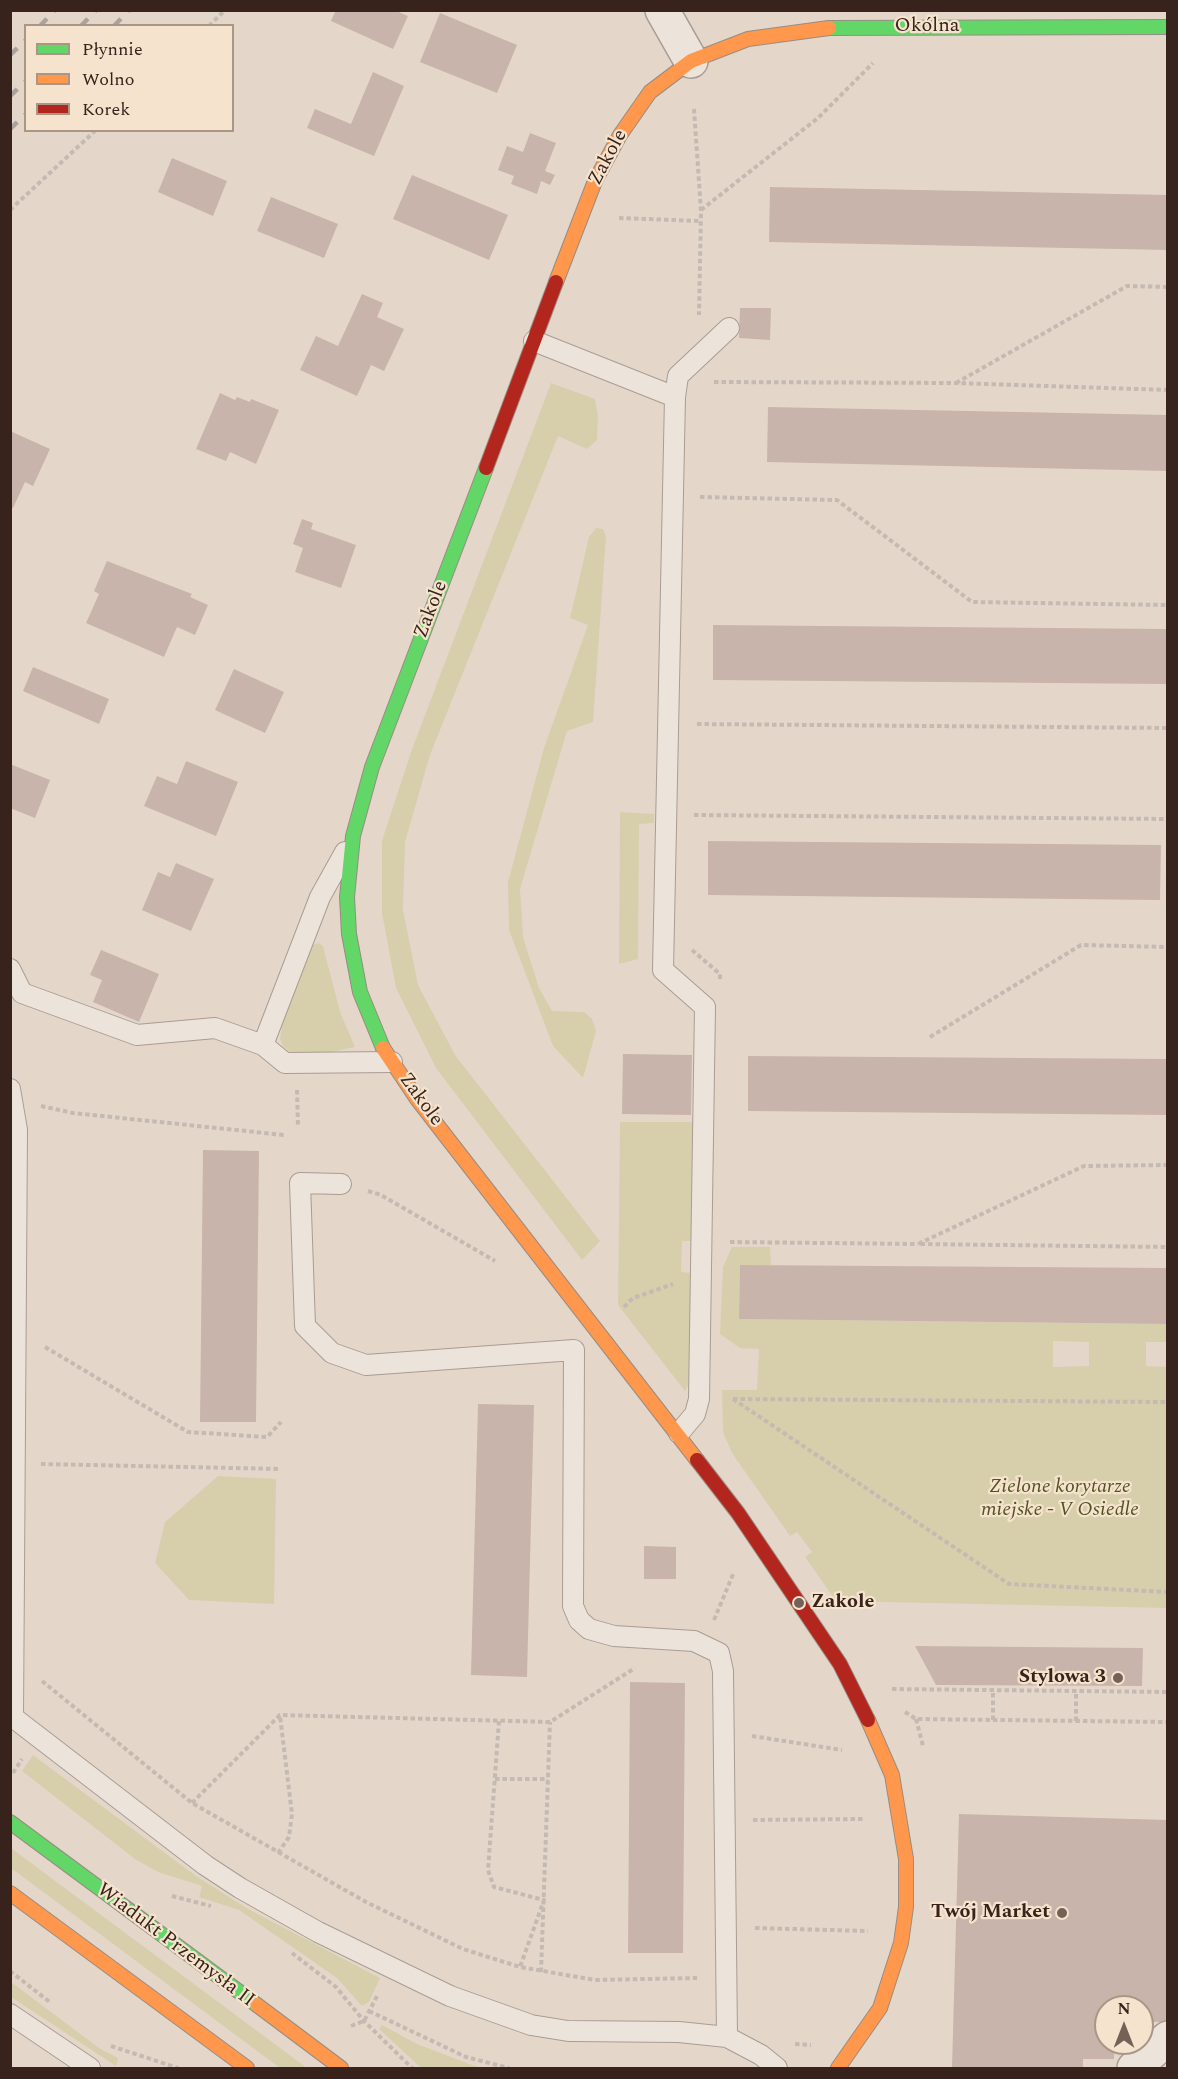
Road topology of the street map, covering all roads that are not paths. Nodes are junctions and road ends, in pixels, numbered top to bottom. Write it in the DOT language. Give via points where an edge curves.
graph roads {
  1 [pos="662,10"];
  2 [pos="1167,27"];
  3 [pos="691,61"];
  4 [pos="729,328"];
  5 [pos="534,341"];
  6 [pos="675,397"];
  7 [pos="353,836"];
  8 [pos="10,969"];
  9 [pos="263,1045"];
  10 [pos="392,1062"];
  11 [pos="11,1094"];
  12 [pos="341,1184"];
  13 [pos="590,1320"];
  14 [pos="574,1350"];
  15 [pos="679,1433"];
  16 [pos="12,1716"];
  17 [pos="10,1822"];
  18 [pos="10,1893"];
  19 [pos="10,2014"];
  20 [pos="726,2037"];
  21 [pos="1167,2038"];
  22 [pos="90,2068"];
  23 [pos="247,2068"];
  24 [pos="341,2068"];
  25 [pos="777,2068"];
  26 [pos="838,2068"];
  27 [pos="1134,2068"];
  1 -- 3 [label="street"];
  2 -- 3 [label="street, Okólna" via="842,27 748,39"];
  3 -- 5 [label="street, Zakole" via="650,92 620,135 595,181"];
  4 -- 6 [label="lane" via="678,376"];
  5 -- 6 [label="lane"];
  5 -- 7 [label="street, Zakole" via="372,767"];
  6 -- 15 [label="lane" via="663,970 705,1007 699,1399 695,1414"];
  7 -- 9 [label="lane" via="320,897"];
  7 -- 10 [label="street, Zakole" via="347,897 349,934 360,992"];
  8 -- 9 [label="lane" via="22,993 137,1035 215,1028"];
  9 -- 10 [label="lane" via="285,1064"];
  10 -- 13 [label="street, Zakole"];
  11 -- 16 [label="lane" via="17,1130"];
  12 -- 14 [label="lane" via="300,1183 305,1326 332,1353 366,1365"];
  13 -- 14 [label="lane"];
  13 -- 15 [label="street, Zakole"];
  14 -- 20 [label="lane" via="573,1606 579,1620 589,1629 614,1636 694,1641 718,1653 723,1671"];
  15 -- 26 [label="street, Zakole" via="840,1664 892,1775 906,1859 902,1943 880,2008"];
  16 -- 20 [label="lane" via="205,1865 318,1932 450,1996 531,2025 568,2031 679,2032"];
  17 -- 24 [label="street, Wiadukt Przemysła II"];
  18 -- 23 [label="street"];
  19 -- 22 [label="lane"];
  20 -- 25 [label="lane"];
  21 -- 27 [label="street"];
}
